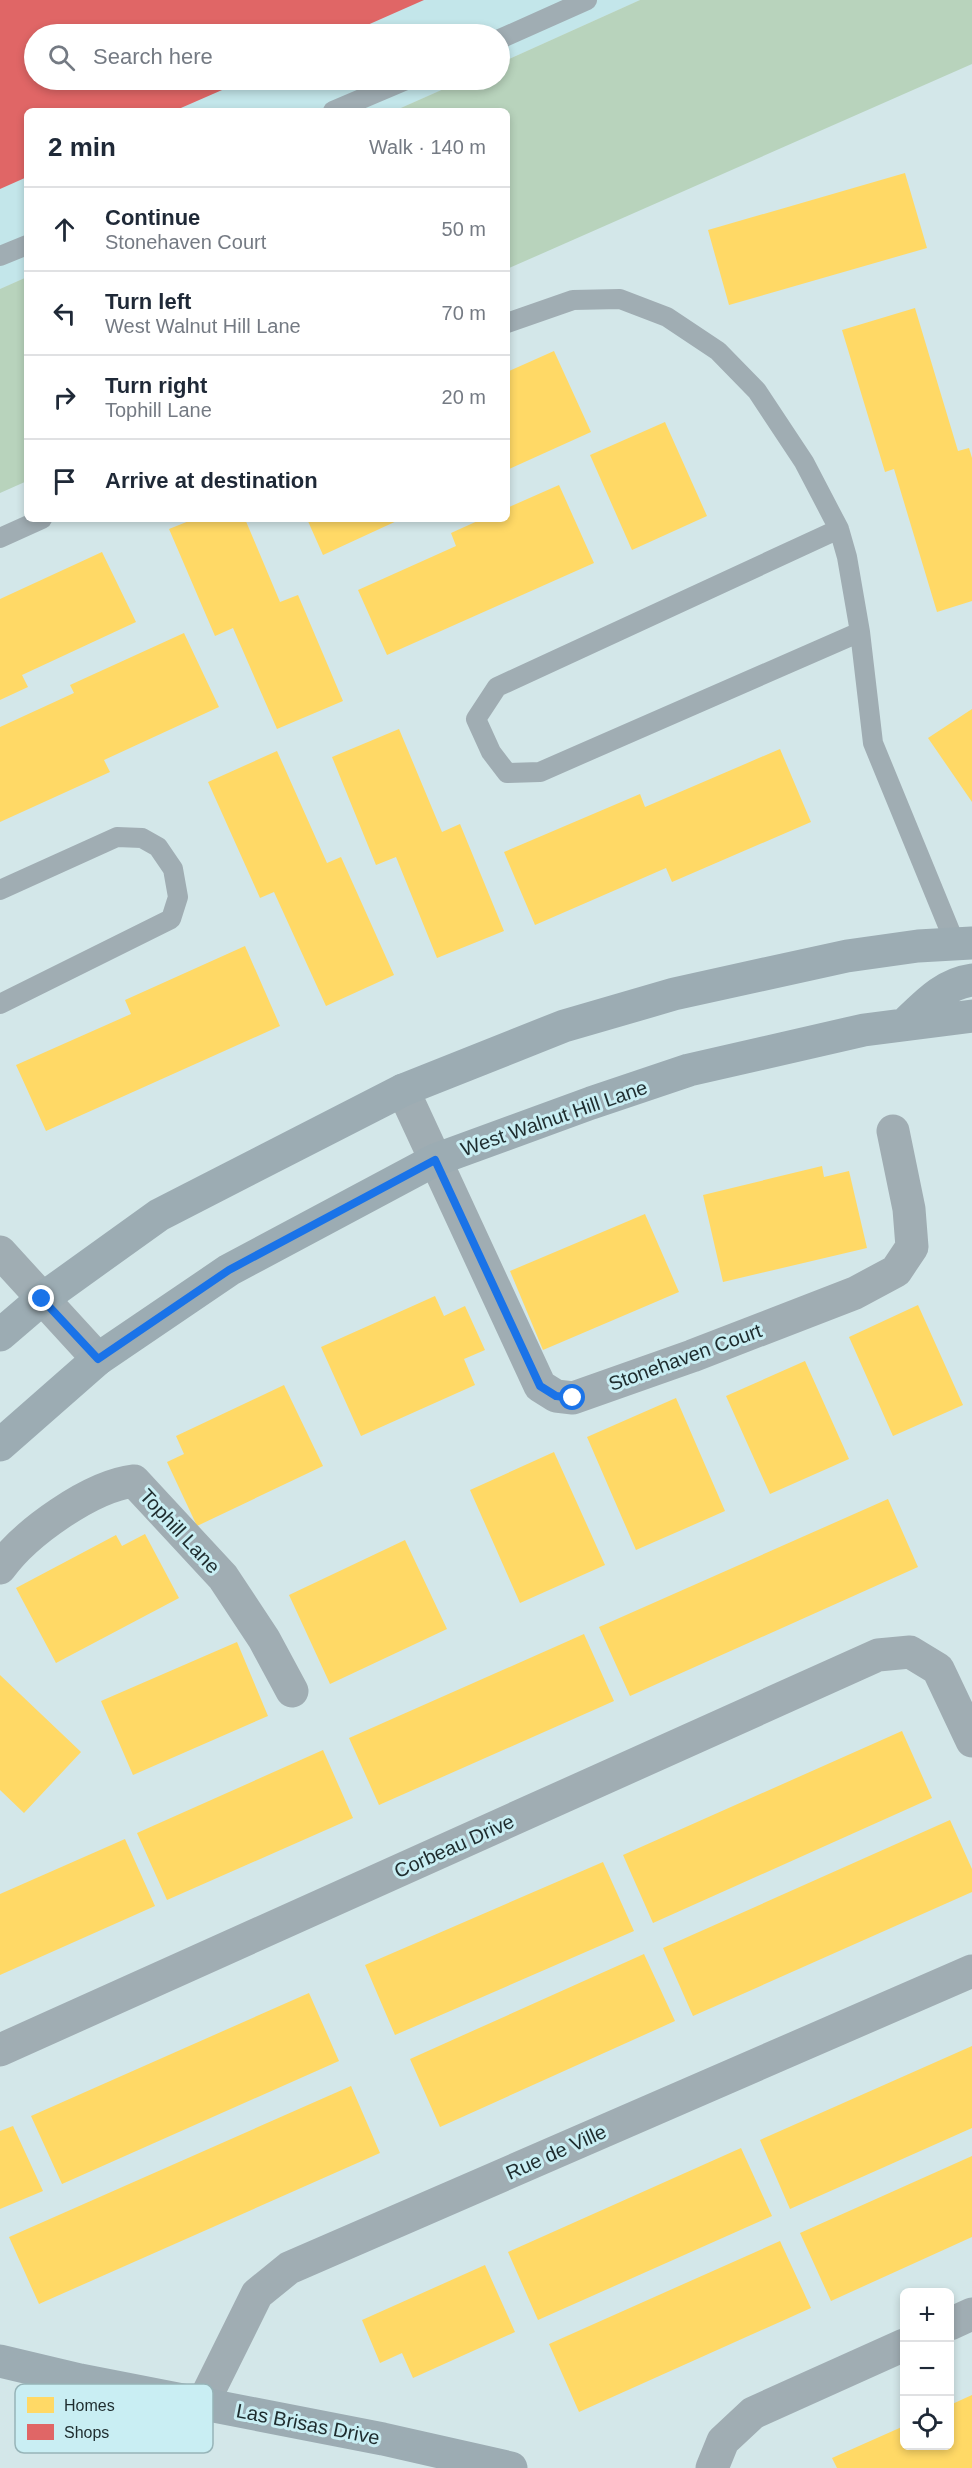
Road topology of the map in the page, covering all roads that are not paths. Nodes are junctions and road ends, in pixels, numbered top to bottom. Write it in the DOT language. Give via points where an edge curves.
graph roads {
  1 [pos="587,0"];
  2 [pos="560,5"];
  3 [pos="510,33"];
  4 [pos="382,90"];
  5 [pos="340,108"];
  6 [pos="24,246"];
  7 [pos="0,256"];
  8 [pos="510,322"];
  9 [pos="35,522"];
  10 [pos="839,529"];
  11 [pos="0,538"];
  12 [pos="860,632"];
  13 [pos="0,890"];
  14 [pos="963,943"];
  15 [pos="972,980"];
  16 [pos="0,1004"];
  17 [pos="972,1016"];
  18 [pos="905,1024"];
  19 [pos="403,1090"];
  20 [pos="893,1131"];
  21 [pos="435,1160"];
  22 [pos="0,1252"];
  23 [pos="42,1299"];
  24 [pos="0,1335"];
  25 [pos="98,1359"];
  26 [pos="0,1445"];
  27 [pos="0,1568"];
  28 [pos="292,1691"];
  29 [pos="972,1741"];
  30 [pos="972,1971"];
  31 [pos="0,2050"];
  32 [pos="972,2314"];
  33 [pos="954,2322"];
  34 [pos="900,2347"];
  35 [pos="0,2361"];
  36 [pos="101,2384"];
  37 [pos="212,2384"];
  38 [pos="213,2405"];
  39 [pos="511,2468"];
  40 [pos="712,2468"];
  1 -- 2 [label="lane"];
  2 -- 3 [label="lane"];
  4 -- 5 [label="lane"];
  6 -- 7 [label="lane"];
  8 -- 10 [label="lane" via="573,300 620,299 668,317 718,351 757,391 804,462"];
  9 -- 11 [label="lane"];
  10 -- 12 [label="lane"];
  10 -- 12 [label="lane" via="497,687 476,719 490,752 507,773 540,772"];
  12 -- 14 [label="lane" via="873,743"];
  13 -- 16 [label="lane" via="117,837 142,838 158,847 173,869 178,897 171,919"];
  14 -- 19 [label="main road" via="847,956 674,994 564,1026"];
  15 -- 18 [label="main road" via="959,982 932,998"];
  17 -- 18 [label="main road, West Walnut Hill Lane"];
  18 -- 21 [label="main road, West Walnut Hill Lane" via="689,1070"];
  19 -- 21 [label="street, Stonehaven Court"];
  19 -- 23 [label="main road" via="159,1215"];
  20 -- 21 [label="street, Stonehaven Court" via="909,1209 912,1247 896,1271 855,1293 573,1398 556,1396 540,1386"];
  21 -- 25 [label="main road, West Walnut Hill Lane" via="229,1270"];
  22 -- 23 [label="street"];
  23 -- 24 [label="main road"];
  23 -- 25 [label="street"];
  25 -- 26 [label="main road, West Walnut Hill Lane"];
  27 -- 28 [label="street, Tophill Lane" via="11,1552 79,1500 120,1482 134,1481 223,1578 264,1639"];
  29 -- 31 [label="street, Corbeau Drive" via="938,1670 910,1652 878,1655"];
  30 -- 37 [label="street, Rue de Ville" via="289,2268 257,2294"];
  32 -- 33 [label="street"];
  34 -- 40 [label="street" via="753,2413 723,2441"];
  35 -- 36 [label="main road, Las Brisas Drive"];
  38 -- 39 [label="main road, Las Brisas Drive"];
}
